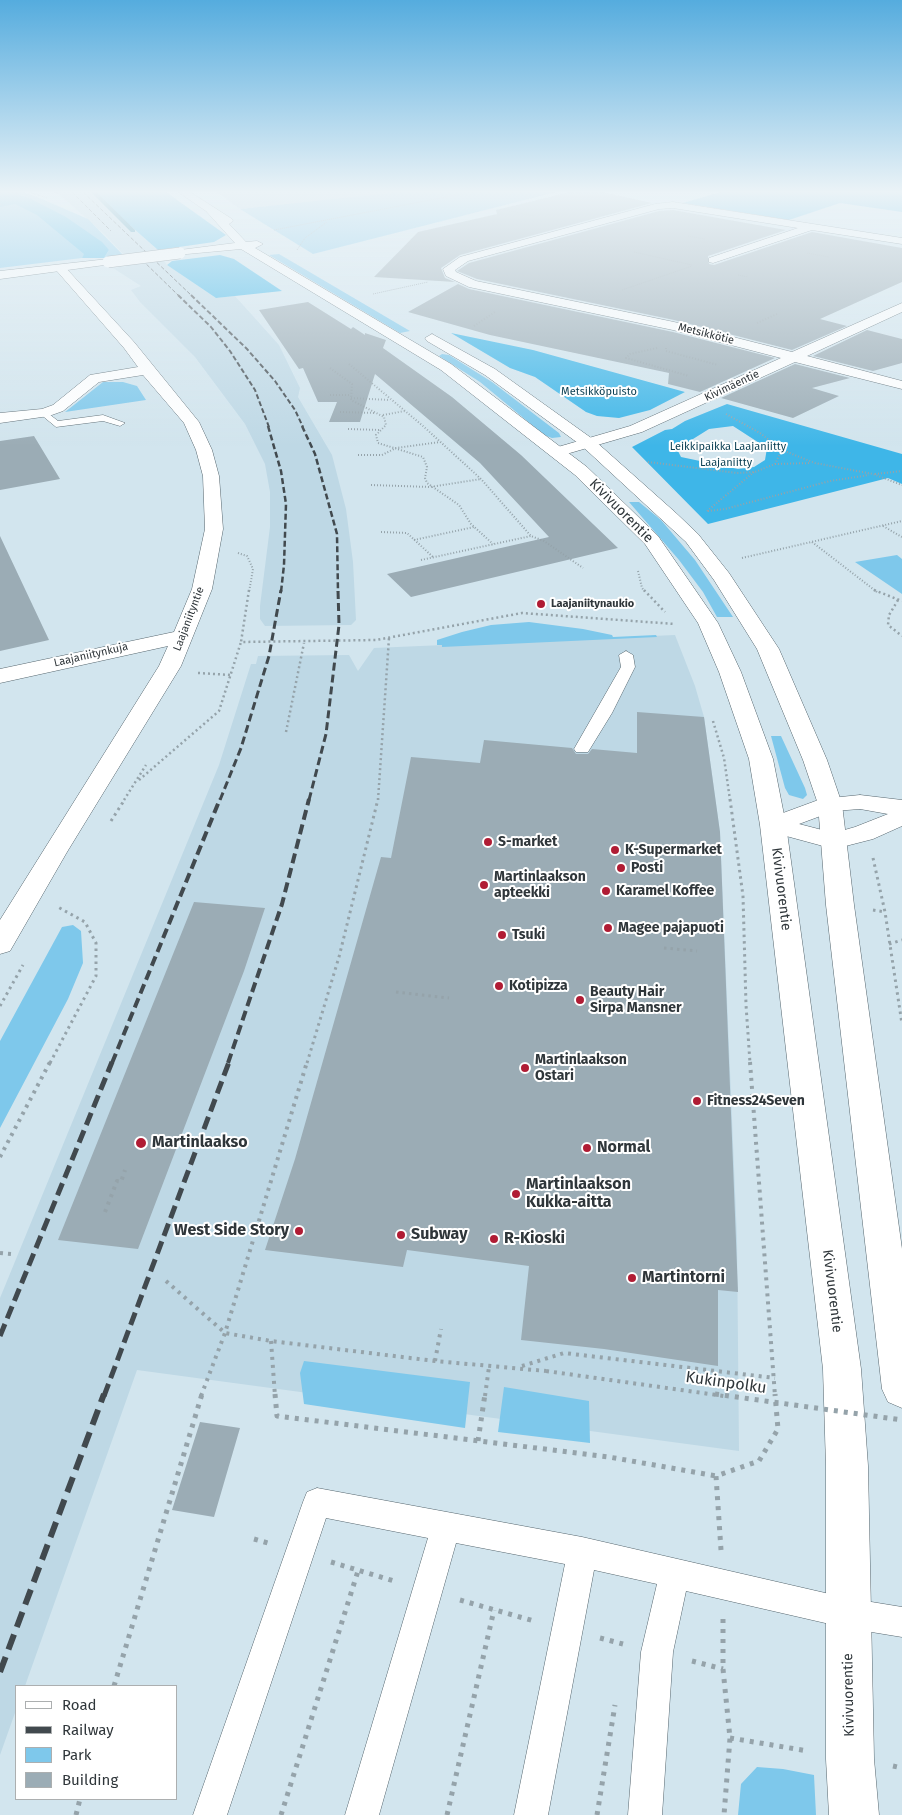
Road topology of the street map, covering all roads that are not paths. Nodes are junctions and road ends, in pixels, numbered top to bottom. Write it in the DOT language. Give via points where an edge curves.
graph roads {
  1 [pos="68,277"];
  2 [pos="295,277"];
  3 [pos="454,277"];
  4 [pos="902,307"];
  5 [pos="423,332"];
  6 [pos="794,357"];
  7 [pos="147,370"];
  8 [pos="902,385"];
  9 [pos="44,413"];
  10 [pos="0,418"];
  11 [pos="120,423"];
  12 [pos="588,444"];
  13 [pos="558,452"];
  14 [pos="183,636"];
  15 [pos="626,655"];
  16 [pos="0,676"];
  17 [pos="582,749"];
  18 [pos="830,804"];
  19 [pos="902,808"];
  20 [pos="902,817"];
  21 [pos="773,825"];
  22 [pos="834,841"];
  23 [pos="0,944"];
  24 [pos="902,1389"];
  25 [pos="446,1527"];
  26 [pos="582,1552"];
  27 [pos="675,1573"];
  28 [pos="847,1613"];
  29 [pos="902,1622"];
  30 [pos="210,1815"];
  31 [pos="362,1815"];
  32 [pos="531,1815"];
  33 [pos="645,1815"];
  34 [pos="854,1815"];
  1 -- 7 [label="street, Laajaniityntie"];
  2 -- 13 [label="street, Kivivuorentie" via="446,368"];
  3 -- 6 [label="street, Metsikkötie" via="473,284 579,305"];
  4 -- 6 [label="street, Kivimäentie"];
  5 -- 12 [label="street, Kivivuorentie" via="490,372"];
  6 -- 8 [label="street, Metsikkötie"];
  6 -- 12 [label="street, Kivimäentie" via="650,423"];
  7 -- 9 [label="street" via="95,378 58,408"];
  7 -- 14 [label="street, Laajaniityntie" via="191,422 211,476 214,529 202,589"];
  9 -- 10 [label="street"];
  9 -- 11 [label="lane" via="56,424 104,418"];
  12 -- 13 [label="street, Kivimäentie"];
  12 -- 18 [label="street, Kivivuorentie" via="692,538 752,621 776,666"];
  13 -- 21 [label="street, Kivivuorentie" via="652,540 708,623 761,759"];
  14 -- 16 [label="street, Laajaniitynkuja"];
  14 -- 23 [label="street, Laajaniityntie" via="170,666"];
  15 -- 17 [label="lane" via="628,668"];
  18 -- 19 [label="street" via="860,802"];
  18 -- 21 [label="street"];
  18 -- 22 [label="street, Kivivuorentie"];
  20 -- 22 [label="street" via="864,834"];
  21 -- 22 [label="street"];
  21 -- 28 [label="street, Kivivuorentie" via="842,1369 847,1466"];
  22 -- 24 [label="street, Kivivuorentie"];
  25 -- 26 [label="lane"];
  25 -- 30 [label="lane" via="317,1502"];
  25 -- 31 [label="lane"];
  26 -- 27 [label="lane"];
  26 -- 32 [label="lane"];
  27 -- 28 [label="lane"];
  27 -- 33 [label="lane" via="657,1652"];
  28 -- 29 [label="lane"];
  28 -- 34 [label="street, Kivivuorentie"];
}
